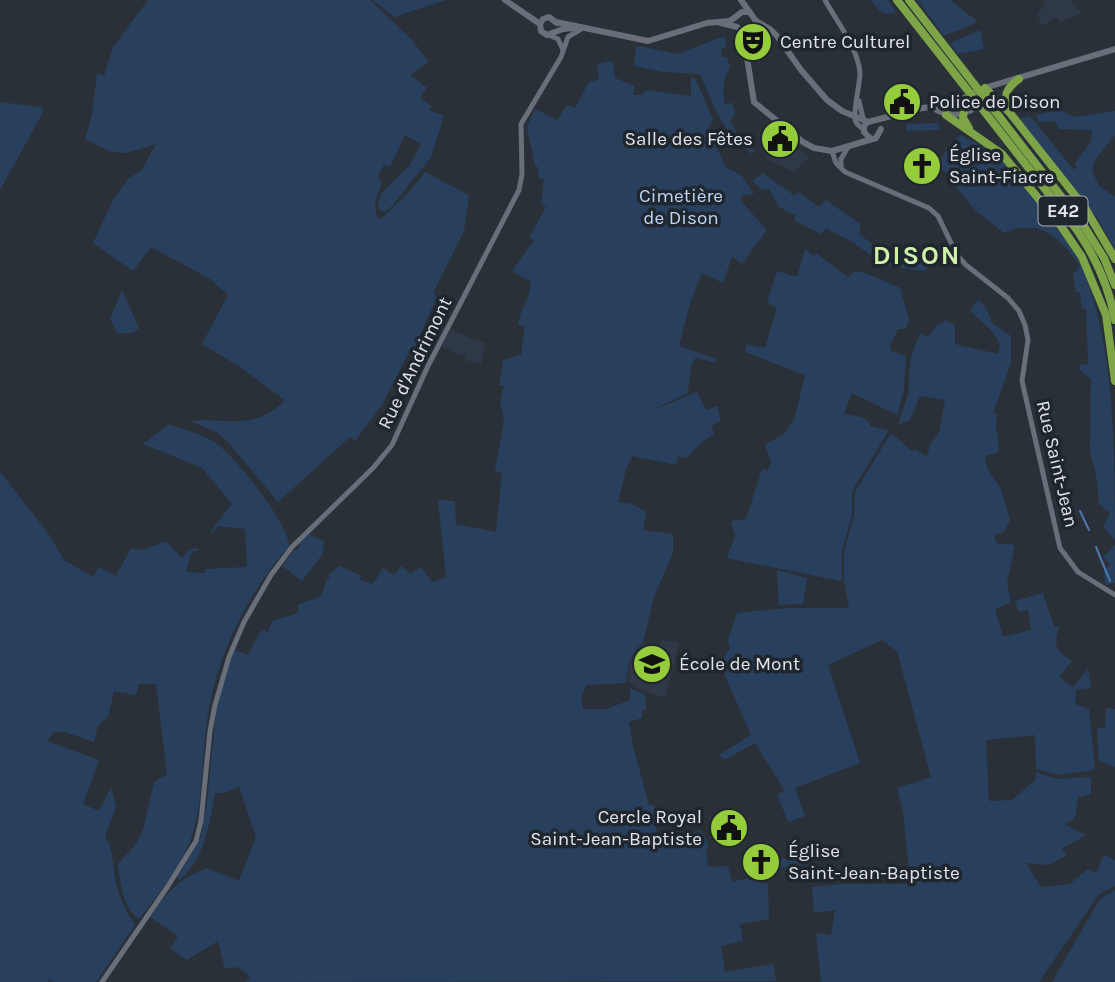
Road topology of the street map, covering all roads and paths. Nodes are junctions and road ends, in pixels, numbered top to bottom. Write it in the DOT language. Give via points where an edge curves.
graph roads {
  1 [pos="505,0"];
  2 [pos="741,0"];
  3 [pos="825,0"];
  4 [pos="897,0"];
  5 [pos="909,0"];
  6 [pos="748,12"];
  7 [pos="736,18"];
  8 [pos="756,20"];
  9 [pos="556,22"];
  10 [pos="719,23"];
  11 [pos="540,24"];
  12 [pos="580,29"];
  13 [pos="740,29"];
  14 [pos="552,33"];
  15 [pos="930,36"];
  16 [pos="1115,49"];
  17 [pos="563,50"];
  18 [pos="1019,79"];
  19 [pos="989,91"];
  20 [pos="858,98"];
  21 [pos="965,99"];
  22 [pos="933,108"];
  23 [pos="991,113"];
  24 [pos="1010,113"];
  25 [pos="963,114"];
  26 [pos="946,115"];
  27 [pos="854,116"];
  28 [pos="899,116"];
  29 [pos="869,121"];
  30 [pos="863,129"];
  31 [pos="881,129"];
  32 [pos="973,133"];
  33 [pos="870,138"];
  34 [pos="848,147"];
  35 [pos="832,150"];
  36 [pos="843,170"];
  37 [pos="1115,259"];
  38 [pos="1115,285"];
  39 [pos="1115,320"];
  40 [pos="1115,381"];
  41 [pos="1115,595"];
  42 [pos="102,982"];
  1 -- 11 [label="main road"];
  2 -- 6 [label="main road"];
  3 -- 20 [label="street" via="856,57"];
  4 -- 15 [label="highway, E42"];
  5 -- 15 [label="highway, E42"];
  6 -- 7 [label="main road"];
  6 -- 8 [label="main road"];
  7 -- 10 [label="main road"];
  7 -- 13 [label="main road"];
  8 -- 13 [label="main road" via="753,30"];
  8 -- 27 [label="main road" via="777,36 827,100"];
  9 -- 11 [label="main road" via="549,17"];
  9 -- 12 [label="main road"];
  9 -- 14 [label="main road"];
  10 -- 12 [label="main road" via="699,24 648,41"];
  10 -- 13 [label="main road"];
  11 -- 14 [label="main road" via="541,31"];
  12 -- 14 [label="main road"];
  12 -- 17 [label="street, Rue d'Andrimont" via="568,37"];
  13 -- 35 [label="main road" via="751,93 758,107 808,145"];
  14 -- 17 [label="street"];
  15 -- 23 [label="highway, E42"];
  16 -- 18 [label="main road"];
  17 -- 42 [label="street, Rue d'Andrimont" via="521,124 521,186 392,444 292,547 249,612 229,657 210,731 196,842"];
  18 -- 19 [label="main road"];
  18 -- 24 [label="highway" via="1006,92"];
  19 -- 21 [label="main road"];
  19 -- 24 [label="highway"];
  19 -- 25 [label="main road" via="981,104"];
  20 -- 27 [label="street"];
  20 -- 29 [label="street"];
  21 -- 22 [label="main road"];
  21 -- 25 [label="highway"];
  22 -- 26 [label="main road"];
  22 -- 28 [label="main road"];
  23 -- 38 [label="highway, E42" via="1084,226"];
  23 -- 39 [label="highway, E42" via="1090,249 1105,281"];
  24 -- 37 [label="highway" via="1085,208"];
  25 -- 26 [label="main road"];
  25 -- 32 [label="highway"];
  26 -- 32 [label="highway"];
  27 -- 29 [label="main road"];
  27 -- 30 [label="street"];
  28 -- 29 [label="main road"];
  28 -- 31 [label="main road"];
  29 -- 30 [label="main road"];
  29 -- 31 [label="main road"];
  30 -- 33 [label="main road"];
  31 -- 33 [label="main road" via="878,136"];
  32 -- 40 [label="highway" via="1014,167 1082,257 1106,315"];
  33 -- 34 [label="main road"];
  34 -- 35 [label="main road"];
  34 -- 36 [label="street" via="841,159"];
  35 -- 36 [label="street"];
  36 -- 41 [label="street, Rue Saint-Jean" via="938,216 965,265 1019,311 1028,340 1021,377 1060,548 1078,572"];
}
